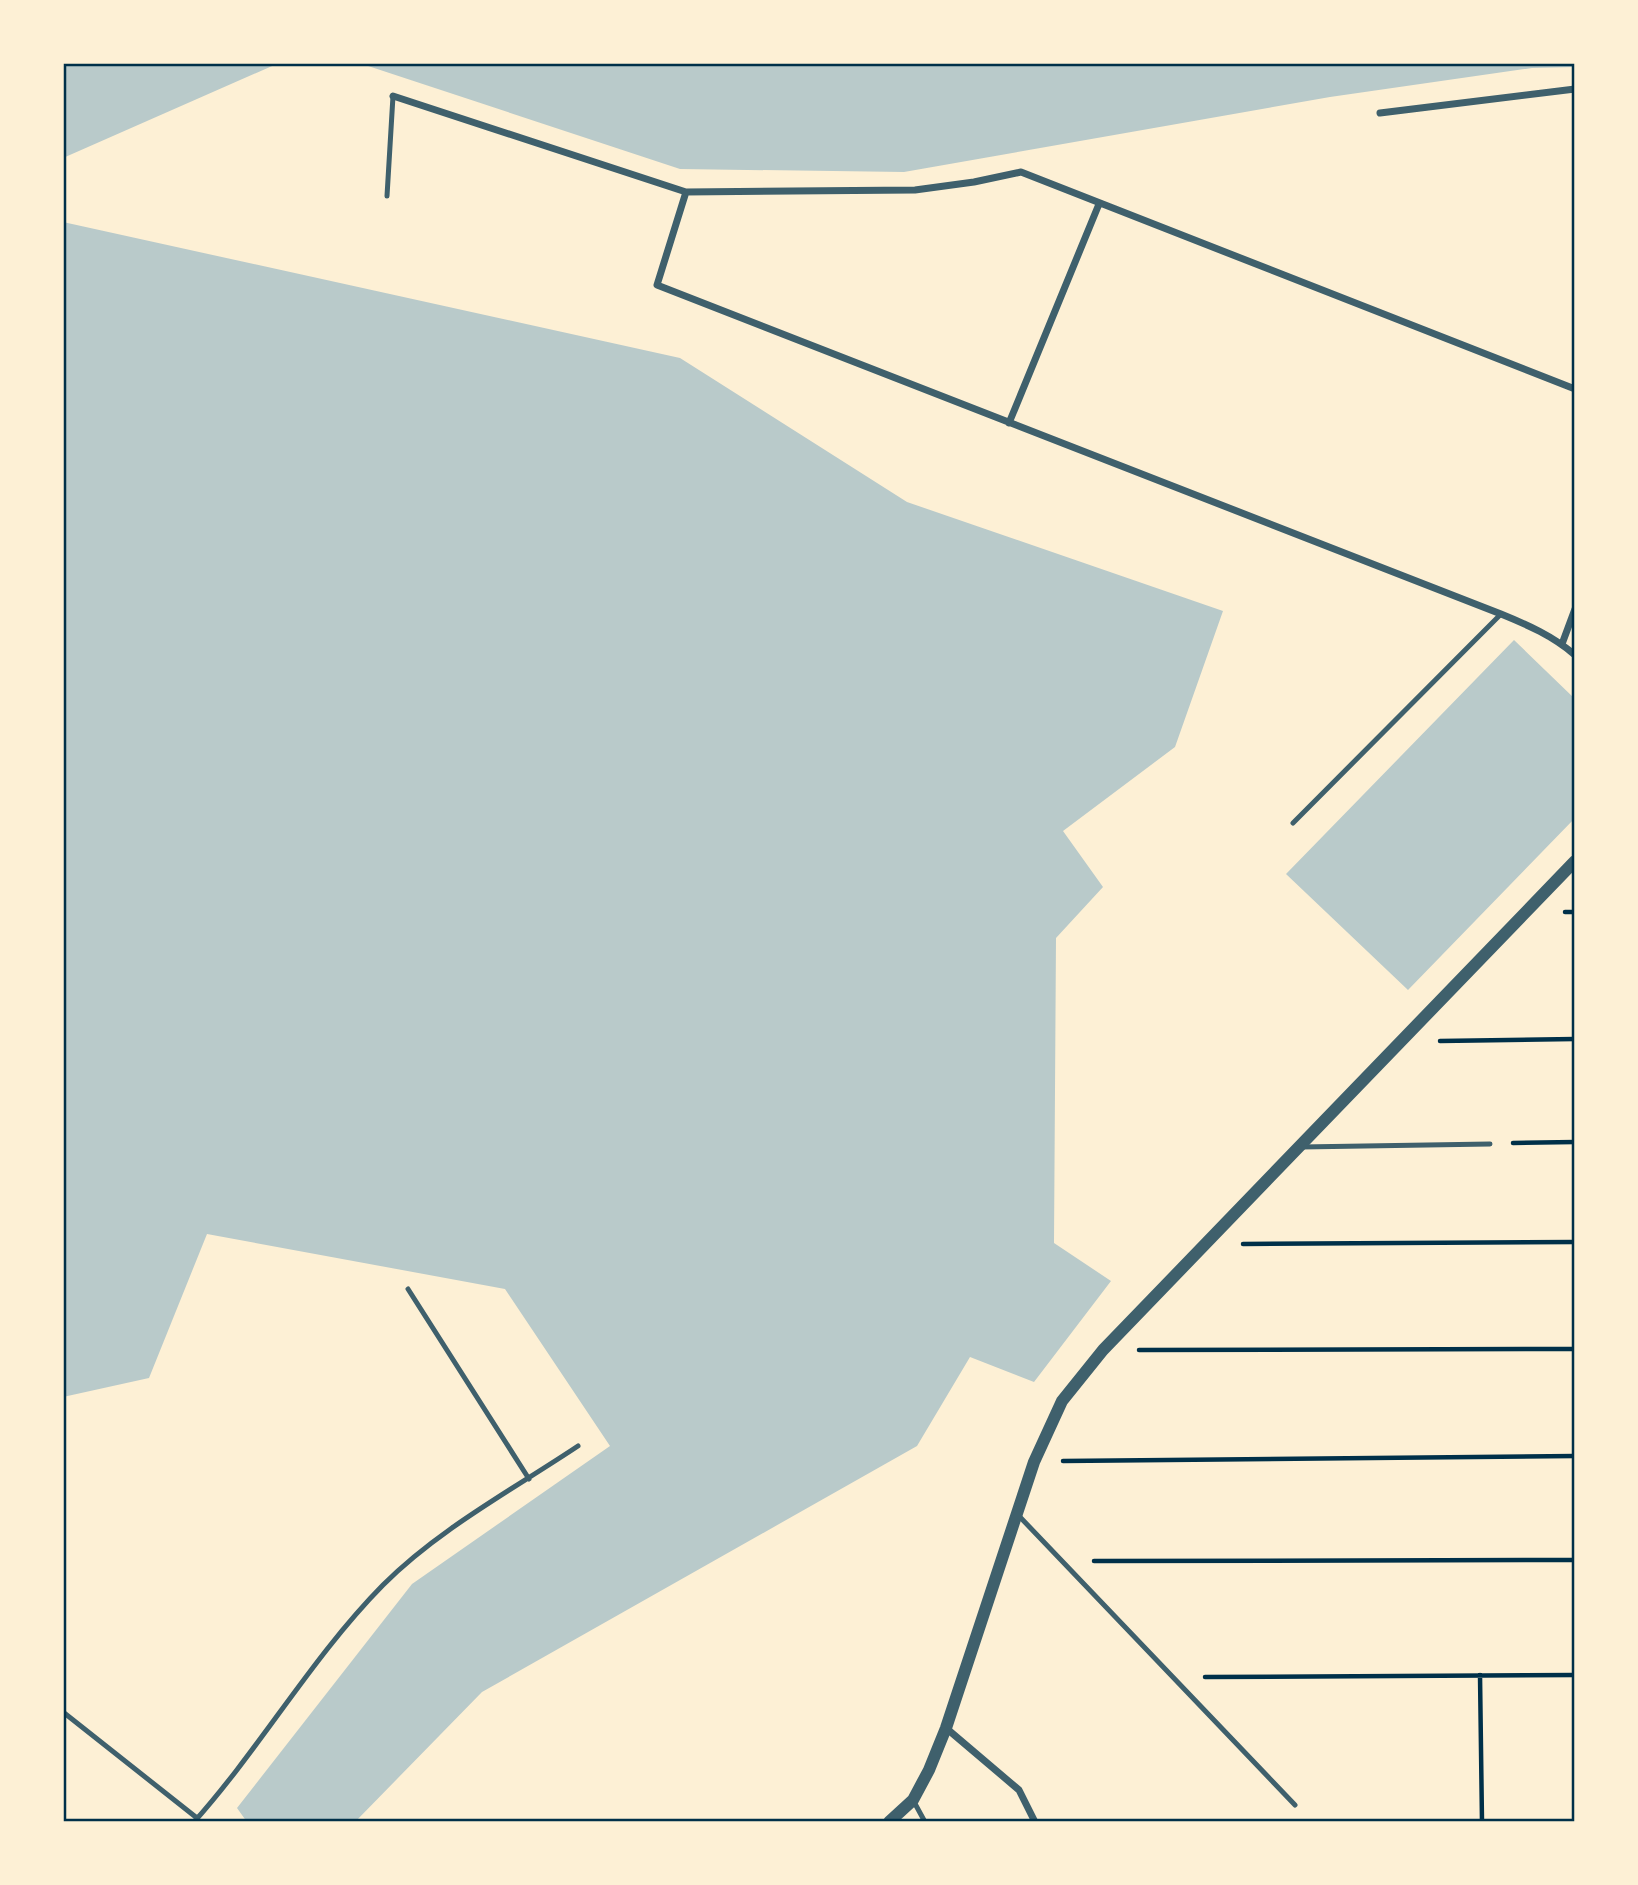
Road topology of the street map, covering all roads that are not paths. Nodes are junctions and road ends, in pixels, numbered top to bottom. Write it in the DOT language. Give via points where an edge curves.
graph roads {
  1 [pos="1575,89"];
  2 [pos="393,96"];
  3 [pos="1380,113"];
  4 [pos="686,192"];
  5 [pos="387,196"];
  6 [pos="1100,204"];
  7 [pos="1575,389"];
  8 [pos="1009,423"];
  9 [pos="1575,609"];
  10 [pos="1501,614"];
  11 [pos="1562,644"];
  12 [pos="1575,655"];
  13 [pos="1293,823"];
  14 [pos="1575,861"];
  15 [pos="1490,1144"];
  16 [pos="1299,1147"];
  17 [pos="408,1289"];
  18 [pos="578,1447"];
  19 [pos="529,1479"];
  20 [pos="1017,1514"];
  21 [pos="63,1712"];
  22 [pos="946,1728"];
  23 [pos="913,1800"];
  24 [pos="1296,1805"];
  25 [pos="195,1820"];
  26 [pos="889,1822"];
  27 [pos="925,1822"];
  28 [pos="1035,1822"];
  1 -- 3 [label="street"];
  2 -- 4 [label="street"];
  2 -- 5 [label="lane"];
  4 -- 6 [label="street" via="915,190 1021,172"];
  4 -- 8 [label="street" via="657,285"];
  6 -- 7 [label="street"];
  6 -- 8 [label="street"];
  8 -- 10 [label="street"];
  9 -- 11 [label="street"];
  10 -- 11 [label="street"];
  10 -- 13 [label="lane"];
  11 -- 12 [label="street"];
  14 -- 16 [label="street"];
  15 -- 16 [label="lane"];
  16 -- 20 [label="street" via="1103,1350 1062,1401"];
  17 -- 19 [label="lane"];
  18 -- 19 [label="lane"];
  19 -- 25 [label="lane" via="424,1548 384,1584 346,1625"];
  20 -- 22 [label="street"];
  20 -- 24 [label="lane"];
  21 -- 25 [label="lane"];
  22 -- 23 [label="street"];
  22 -- 28 [label="street" via="1019,1790"];
  23 -- 26 [label="street"];
  23 -- 27 [label="lane"];
}
